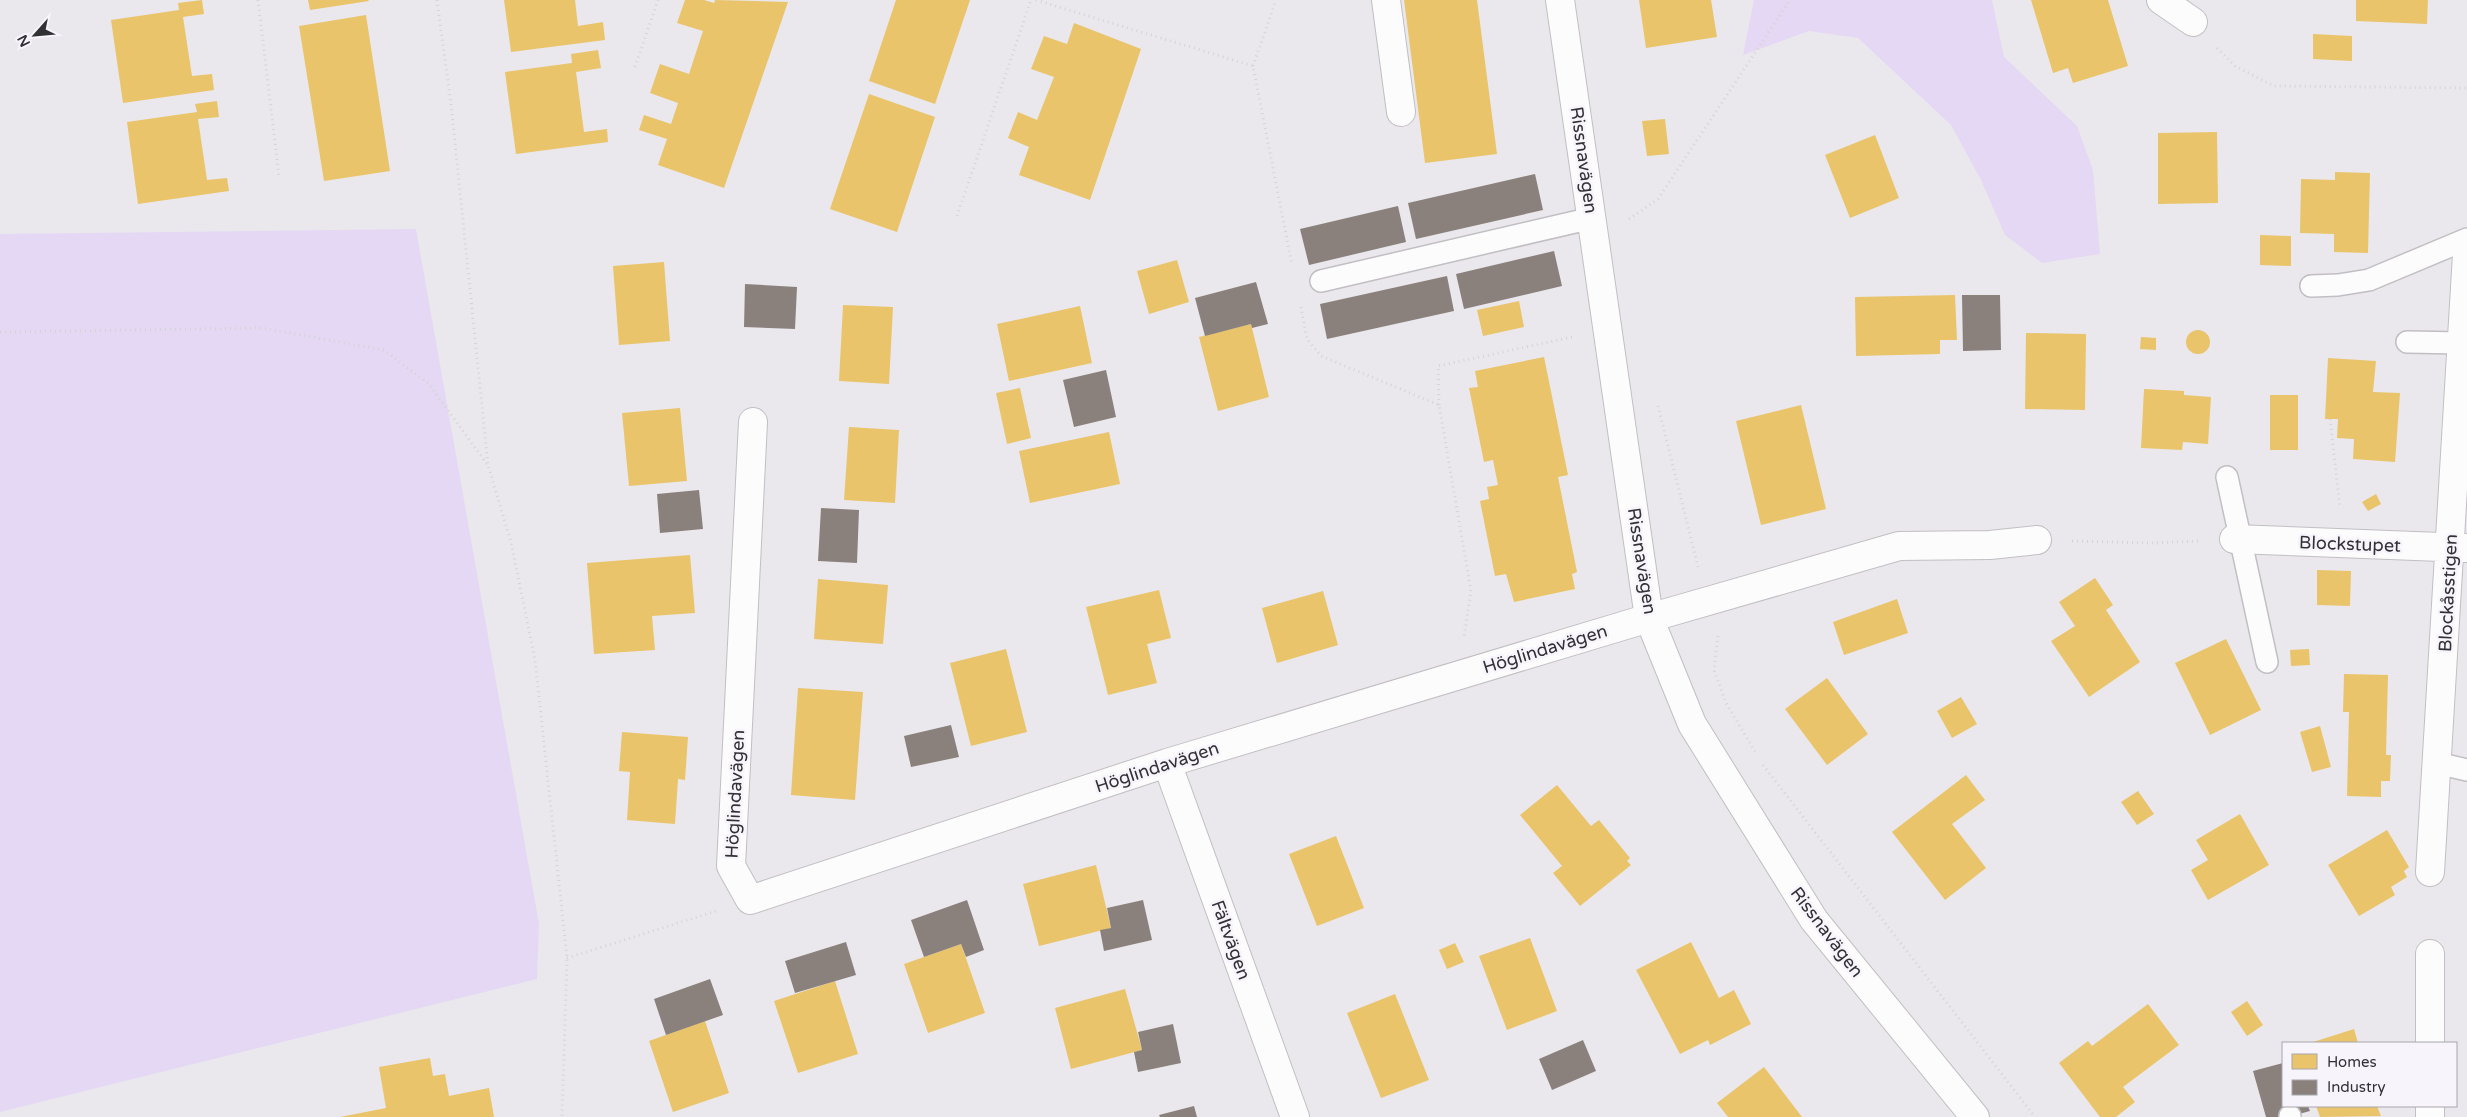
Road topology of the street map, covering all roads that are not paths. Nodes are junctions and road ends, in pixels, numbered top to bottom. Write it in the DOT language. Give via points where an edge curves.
graph roads {
  1 [pos="1386,0"];
  2 [pos="1560,0"];
  3 [pos="2161,0"];
  4 [pos="2193,22"];
  5 [pos="1401,112"];
  6 [pos="1594,230"];
  7 [pos="2467,240"];
  8 [pos="2467,254"];
  9 [pos="1321,281"];
  10 [pos="2311,286"];
  11 [pos="2465,314"];
  12 [pos="2407,342"];
  13 [pos="2462,343"];
  14 [pos="753,422"];
  15 [pos="2227,477"];
  16 [pos="2237,539"];
  17 [pos="2037,540"];
  18 [pos="2459,548"];
  19 [pos="1649,618"];
  20 [pos="2267,662"];
  21 [pos="1167,763"];
  22 [pos="2437,763"];
  23 [pos="2467,770"];
  24 [pos="2430,872"];
  25 [pos="2430,954"];
  26 [pos="2430,1042"];
  27 [pos="1295,1117"];
  28 [pos="1975,1117"];
  1 -- 5 [label="street"];
  2 -- 6 [label="street, Rissnavägen"];
  3 -- 4 [label="street"];
  6 -- 9 [label="lane"];
  6 -- 19 [label="street, Rissnavägen"];
  7 -- 10 [label="lane" via="2369,280"];
  8 -- 11 [label="street, Blockåsstigen"];
  11 -- 13 [label="street, Blockåsstigen"];
  12 -- 13 [label="lane"];
  13 -- 18 [label="street, Blockåsstigen"];
  14 -- 21 [label="street, Höglindavägen" via="731,866 750,900"];
  15 -- 16 [label="lane"];
  16 -- 18 [label="street, Blockstupet"];
  16 -- 20 [label="lane"];
  17 -- 19 [label="street, Höglindavägen" via="1990,545 1899,546"];
  18 -- 22 [label="street, Blockåsstigen"];
  19 -- 21 [label="street, Höglindavägen"];
  19 -- 28 [label="street, Rissnavägen" via="1692,724 1814,920"];
  21 -- 27 [label="street, Fältvägen"];
  22 -- 23 [label="lane"];
  22 -- 24 [label="street, Blockåsstigen"];
  25 -- 26 [label="street"];
}
